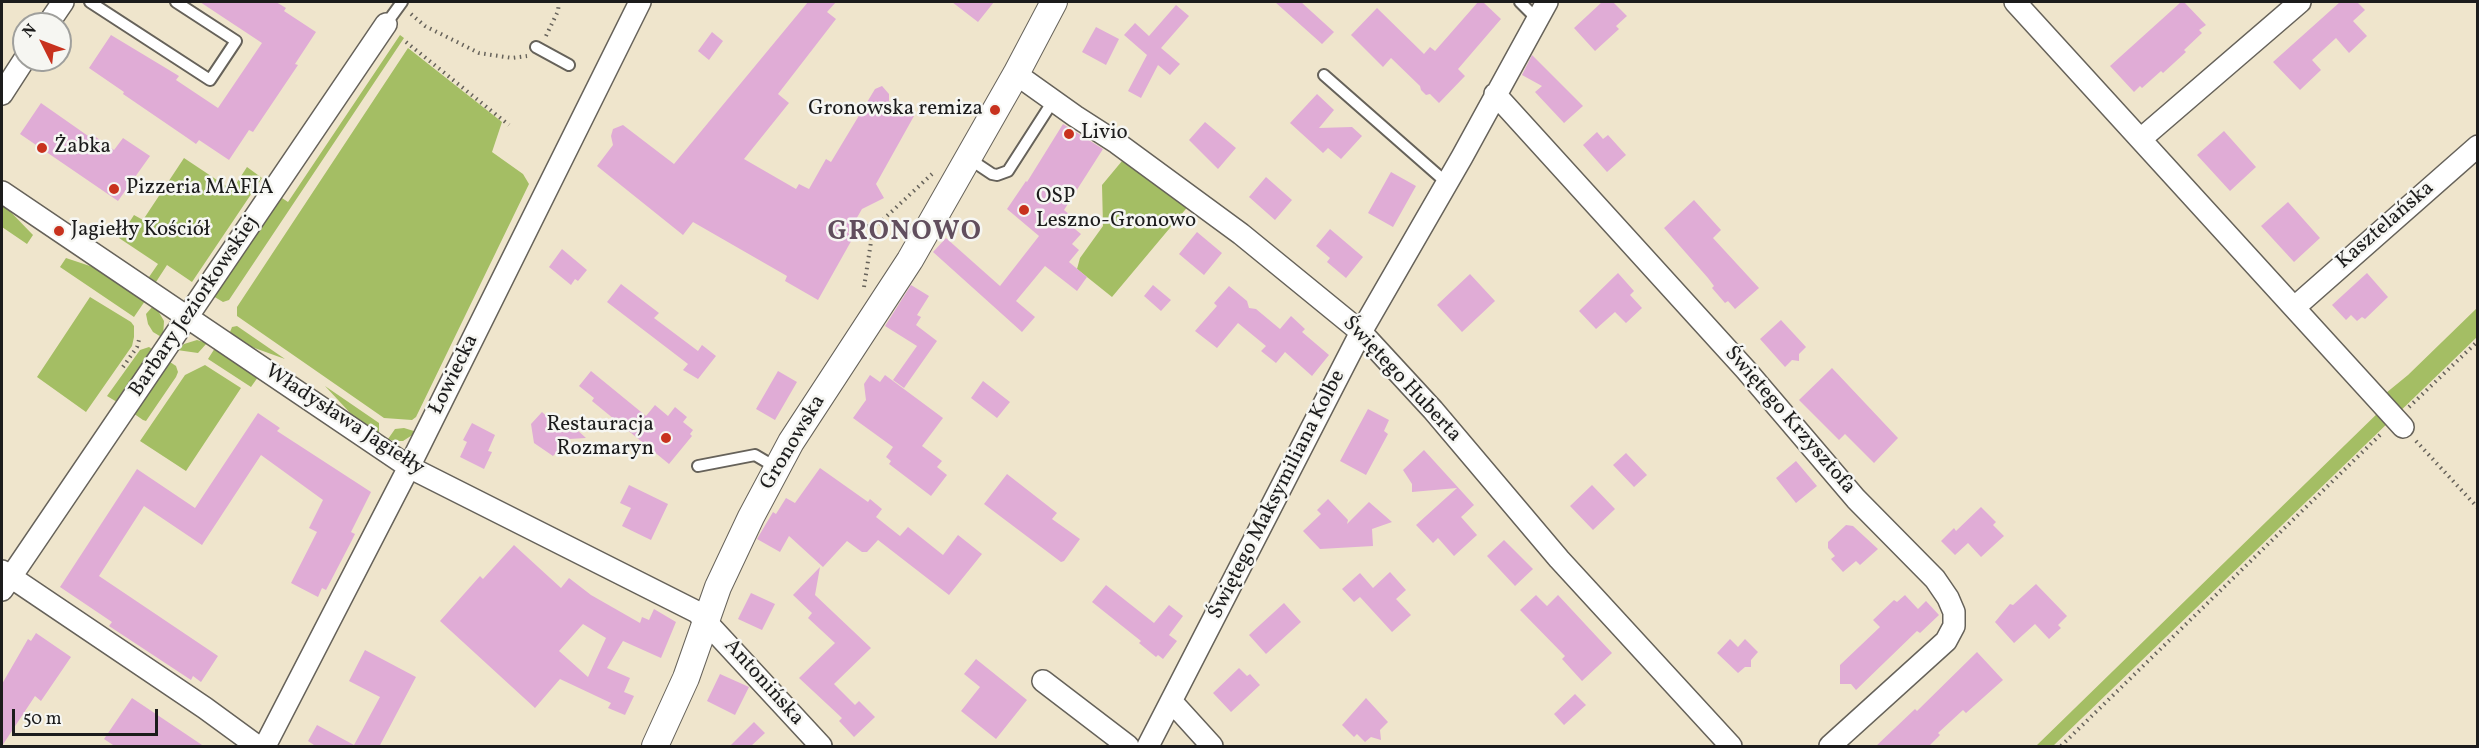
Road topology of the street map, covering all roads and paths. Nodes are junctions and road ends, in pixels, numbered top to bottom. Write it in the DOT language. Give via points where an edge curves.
graph roads {
  1 [pos="90,2"];
  2 [pos="176,2"];
  3 [pos="402,2"];
  4 [pos="560,2"];
  5 [pos="640,2"];
  6 [pos="1054,2"];
  7 [pos="1520,2"];
  8 [pos="2015,2"];
  9 [pos="2300,2"];
  10 [pos="1542,10"];
  11 [pos="417,20"];
  12 [pos="386,24"];
  13 [pos="406,42"];
  14 [pos="536,47"];
  15 [pos="569,65"];
  16 [pos="16,72"];
  17 [pos="1016,74"];
  18 [pos="1324,75"];
  19 [pos="2,94"];
  20 [pos="1495,94"];
  21 [pos="1053,101"];
  22 [pos="509,125"];
  23 [pos="2142,138"];
  24 [pos="2478,146"];
  25 [pos="968,158"];
  26 [pos="936,171"];
  27 [pos="1447,183"];
  28 [pos="2,192"];
  29 [pos="856,220"];
  30 [pos="873,229"];
  31 [pos="863,297"];
  32 [pos="2295,307"];
  33 [pos="188,317"];
  34 [pos="1361,332"];
  35 [pos="140,336"];
  36 [pos="2478,341"];
  37 [pos="123,367"];
  38 [pos="2399,424"];
  39 [pos="698,466"];
  40 [pos="409,467"];
  41 [pos="777,468"];
  42 [pos="2478,508"];
  43 [pos="4,580"];
  44 [pos="705,618"];
  45 [pos="1043,681"];
  46 [pos="1172,702"];
  47 [pos="257,747"];
  48 [pos="265,747"];
  49 [pos="655,747"];
  50 [pos="821,747"];
  51 [pos="1128,747"];
  52 [pos="1148,747"];
  53 [pos="1212,747"];
  54 [pos="1731,747"];
  55 [pos="1830,747"];
  56 [pos="2061,747"];
  1 -- 2 [label="lane" via="210,80 236,41"];
  3 -- 12 [label="lane"];
  4 -- 14 [label="path" via="550,28"];
  5 -- 40 [label="street, Łowiecka"];
  6 -- 17 [label="street, Gronowska"];
  7 -- 10 [label="lane, Świętego Maksymiliana Kolbe"];
  8 -- 23 [label="street"];
  9 -- 23 [label="street"];
  10 -- 20 [label="street, Świętego Maksymiliana Kolbe"];
  11 -- 14 [label="path" via="479,53 512,58 528,56"];
  12 -- 33 [label="street, Barbary Jeziorkowskiej"];
  13 -- 22 [label="path"];
  14 -- 15 [label="lane"];
  16 -- 19 [label="street"];
  17 -- 21 [label="street, Świętego Huberta"];
  17 -- 25 [label="street, Gronowska"];
  18 -- 27 [label="lane"];
  20 -- 27 [label="street, Świętego Maksymiliana Kolbe"];
  20 -- 55 [label="street, Świętego Krzysztofa" via="1746,370 1856,499 1935,579 1948,598 1954,626 1946,641"];
  21 -- 25 [label="lane" via="1008,171 992,174"];
  21 -- 34 [label="street, Świętego Huberta" via="1241,234"];
  23 -- 32 [label="street"];
  24 -- 32 [label="street, Kasztelańska"];
  25 -- 41 [label="street, Gronowska" via="910,260"];
  26 -- 30 [label="path"];
  27 -- 34 [label="street, Świętego Maksymiliana Kolbe"];
  28 -- 33 [label="street, Władysława Jagiełły"];
  29 -- 30 [label="path"];
  30 -- 31 [label="path"];
  32 -- 38 [label="street"];
  33 -- 40 [label="street, Władysława Jagiełły"];
  33 -- 43 [label="street, Barbary Jeziorkowskiej"];
  34 -- 46 [label="street, Świętego Maksymiliana Kolbe"];
  34 -- 54 [label="street, Świętego Huberta"];
  35 -- 37 [label="path"];
  36 -- 38 [label="path"];
  38 -- 42 [label="path"];
  38 -- 56 [label="path"];
  39 -- 41 [label="lane" via="755,455"];
  40 -- 44 [label="street, Władysława Jagiełły"];
  40 -- 48 [label="street, Łowiecka"];
  41 -- 44 [label="street, Gronowska"];
  43 -- 47 [label="street" via="206,708"];
  44 -- 49 [label="street, Gronowska" via="686,678"];
  44 -- 50 [label="street, Antonińska"];
  45 -- 51 [label="street"];
  46 -- 52 [label="street, Świętego Maksymiliana Kolbe"];
  46 -- 53 [label="street"];
}
